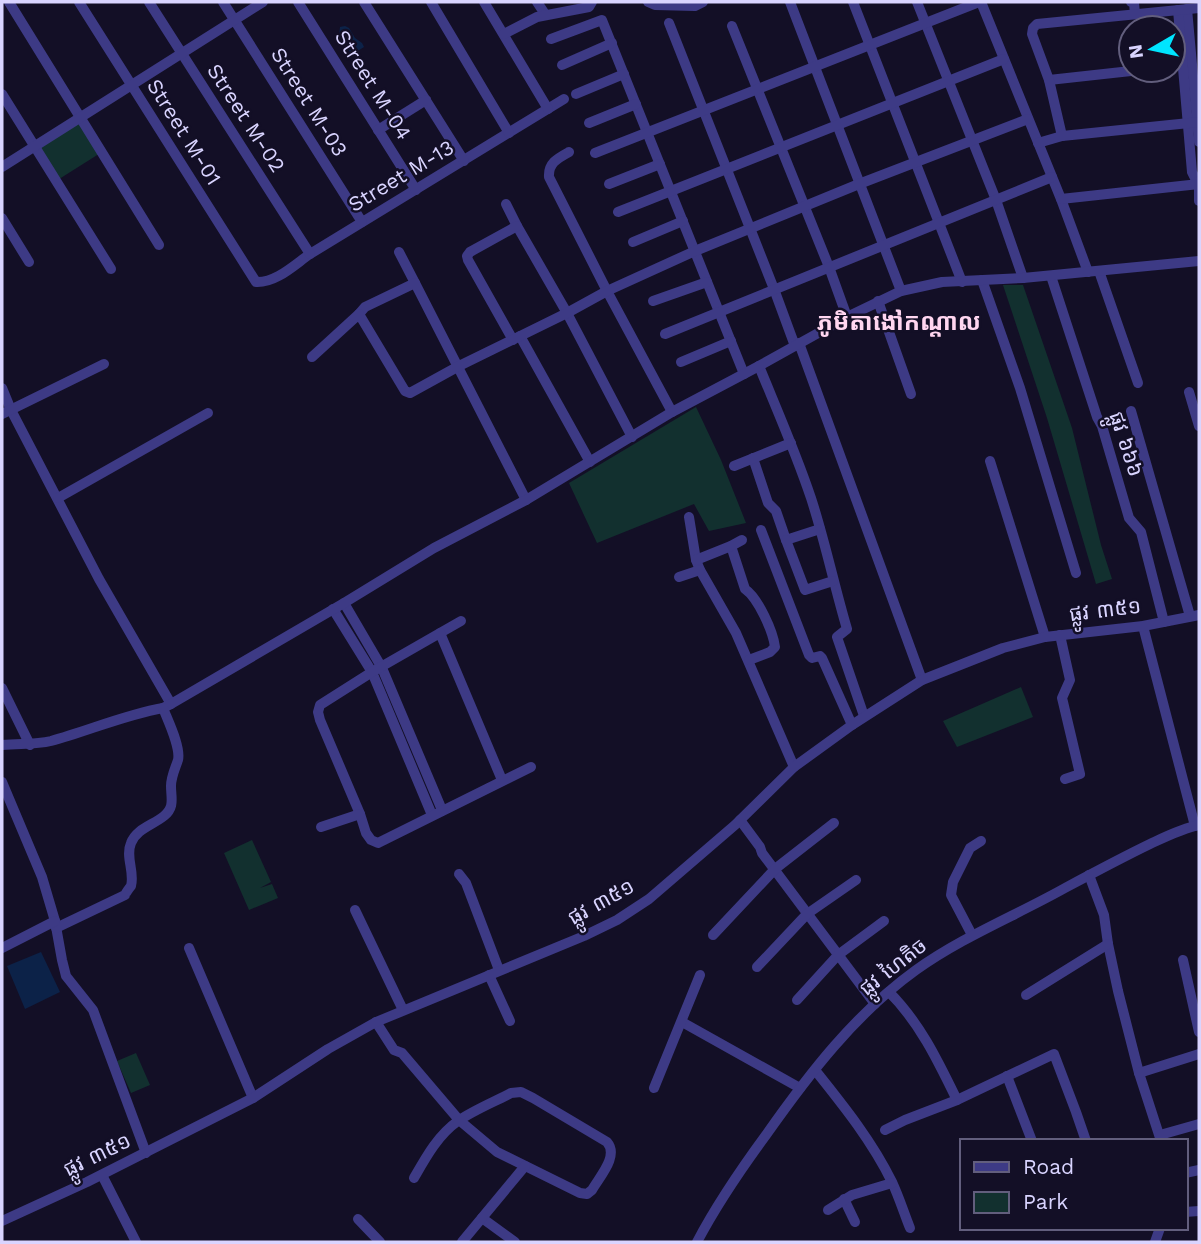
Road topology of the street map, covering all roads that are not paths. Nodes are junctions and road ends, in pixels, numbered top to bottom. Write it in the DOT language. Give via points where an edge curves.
graph roads {
  1 [pos="9,2"];
  2 [pos="79,2"];
  3 [pos="149,2"];
  4 [pos="223,2"];
  5 [pos="263,2"];
  6 [pos="298,2"];
  7 [pos="364,2"];
  8 [pos="430,2"];
  9 [pos="484,2"];
  10 [pos="537,2"];
  11 [pos="592,2"];
  12 [pos="703,2"];
  13 [pos="790,2"];
  14 [pos="853,2"];
  15 [pos="917,2"];
  16 [pos="980,2"];
  17 [pos="1131,2"];
  18 [pos="653,3"];
  19 [pos="1199,8"];
  20 [pos="1182,9"];
  21 [pos="545,14"];
  22 [pos="1135,14"];
  23 [pos="1182,14"];
  24 [pos="1117,16"];
  25 [pos="234,20"];
  26 [pos="669,23"];
  27 [pos="925,23"];
  28 [pos="732,26"];
  29 [pos="504,34"];
  30 [pos="551,39"];
  31 [pos="612,43"];
  32 [pos="870,45"];
  33 [pos="181,53"];
  34 [pos="1004,59"];
  35 [pos="562,65"];
  36 [pos="1187,65"];
  37 [pos="815,66"];
  38 [pos="1117,73"];
  39 [pos="624,74"];
  40 [pos="1049,80"];
  41 [pos="949,81"];
  42 [pos="131,85"];
  43 [pos="758,89"];
  44 [pos="2,94"];
  45 [pos="576,94"];
  46 [pos="564,99"];
  47 [pos="426,100"];
  48 [pos="893,103"];
  49 [pos="636,104"];
  50 [pos="548,109"];
  51 [pos="703,110"];
  52 [pos="80,117"];
  53 [pos="1028,119"];
  54 [pos="589,123"];
  55 [pos="1195,123"];
  56 [pos="837,125"];
  57 [pos="378,130"];
  58 [pos="509,132"];
  59 [pos="648,132"];
  60 [pos="1062,136"];
  61 [pos="972,141"];
  62 [pos="1199,142"];
  63 [pos="1038,143"];
  64 [pos="34,146"];
  65 [pos="781,148"];
  66 [pos="569,152"];
  67 [pos="595,153"];
  68 [pos="464,160"];
  69 [pos="915,163"];
  70 [pos="660,164"];
  71 [pos="2,167"];
  72 [pos="727,169"];
  73 [pos="1052,177"];
  74 [pos="1199,182"];
  75 [pos="609,184"];
  76 [pos="859,184"];
  77 [pos="416,190"];
  78 [pos="671,191"];
  79 [pos="1061,199"];
  80 [pos="996,200"];
  81 [pos="1199,201"];
  82 [pos="506,204"];
  83 [pos="804,206"];
  84 [pos="618,212"];
  85 [pos="2,218"];
  86 [pos="683,221"];
  87 [pos="362,222"];
  88 [pos="939,223"];
  89 [pos="517,226"];
  90 [pos="750,229"];
  91 [pos="633,242"];
  92 [pos="159,245"];
  93 [pos="883,245"];
  94 [pos="695,251"];
  95 [pos="399,252"];
  96 [pos="310,254"];
  97 [pos="1199,261"];
  98 [pos="29,262"];
  99 [pos="829,267"];
  100 [pos="111,269"];
  101 [pos="1093,271"];
  102 [pos="1051,276"];
  103 [pos="1023,278"];
  104 [pos="982,280"];
  105 [pos="256,282"];
  106 [pos="707,282"];
  107 [pos="962,282"];
  108 [pos="415,283"];
  109 [pos="774,289"];
  110 [pos="607,291"];
  111 [pos="901,291"];
  112 [pos="653,301"];
  113 [pos="878,301"];
  114 [pos="719,312"];
  115 [pos="567,313"];
  116 [pos="359,314"];
  117 [pos="847,317"];
  118 [pos="665,334"];
  119 [pos="517,338"];
  120 [pos="731,341"];
  121 [pos="797,344"];
  122 [pos="312,357"];
  123 [pos="681,362"];
  124 [pos="104,364"];
  125 [pos="458,366"];
  126 [pos="759,366"];
  127 [pos="744,373"];
  128 [pos="1138,383"];
  129 [pos="2,388"];
  130 [pos="1189,392"];
  131 [pos="911,394"];
  132 [pos="1131,411"];
  133 [pos="7,412"];
  134 [pos="672,412"];
  135 [pos="208,413"];
  136 [pos="1199,426"];
  137 [pos="632,436"];
  138 [pos="791,443"];
  139 [pos="753,458"];
  140 [pos="990,461"];
  141 [pos="590,462"];
  142 [pos="734,466"];
  143 [pos="58,498"];
  144 [pos="526,500"];
  145 [pos="689,517"];
  146 [pos="820,529"];
  147 [pos="761,530"];
  148 [pos="742,540"];
  149 [pos="786,540"];
  150 [pos="731,546"];
  151 [pos="698,565"];
  152 [pos="1076,573"];
  153 [pos="679,577"];
  154 [pos="833,581"];
  155 [pos="344,603"];
  156 [pos="333,609"];
  157 [pos="1195,616"];
  158 [pos="461,621"];
  159 [pos="1164,622"];
  160 [pos="1143,626"];
  161 [pos="440,633"];
  162 [pos="1060,635"];
  163 [pos="1045,637"];
  164 [pos="749,660"];
  165 [pos="377,670"];
  166 [pos="922,680"];
  167 [pos="2,688"];
  168 [pos="167,706"];
  169 [pos="864,716"];
  170 [pos="852,724"];
  171 [pos="2,745"];
  172 [pos="30,745"];
  173 [pos="531,767"];
  174 [pos="794,767"];
  175 [pos="1065,779"];
  176 [pos="502,780"];
  177 [pos="2,782"];
  178 [pos="442,810"];
  179 [pos="360,814"];
  180 [pos="432,815"];
  181 [pos="737,823"];
  182 [pos="834,823"];
  183 [pos="1197,825"];
  184 [pos="321,827"];
  185 [pos="981,841"];
  186 [pos="775,869"];
  187 [pos="459,874"];
  188 [pos="1089,875"];
  189 [pos="856,880"];
  190 [pos="355,910"];
  191 [pos="807,915"];
  192 [pos="884,921"];
  193 [pos="55,925"];
  194 [pos="713,935"];
  195 [pos="972,935"];
  196 [pos="1108,944"];
  197 [pos="2,948"];
  198 [pos="189,948"];
  199 [pos="838,955"];
  200 [pos="1182,960"];
  201 [pos="757,967"];
  202 [pos="499,970"];
  203 [pos="489,975"];
  204 [pos="700,975"];
  205 [pos="889,992"];
  206 [pos="1026,995"];
  207 [pos="797,1000"];
  208 [pos="875,1004"];
  209 [pos="403,1010"];
  210 [pos="379,1020"];
  211 [pos="510,1021"];
  212 [pos="682,1022"];
  213 [pos="1199,1032"];
  214 [pos="1199,1054"];
  215 [pos="815,1070"];
  216 [pos="1139,1073"];
  217 [pos="1007,1076"];
  218 [pos="654,1088"];
  219 [pos="800,1088"];
  220 [pos="253,1098"];
  221 [pos="957,1100"];
  222 [pos="459,1120"];
  223 [pos="1199,1124"];
  224 [pos="885,1130"];
  225 [pos="1160,1138"];
  226 [pos="1031,1139"];
  227 [pos="1085,1139"];
  228 [pos="146,1153"];
  229 [pos="525,1166"];
  230 [pos="102,1175"];
  231 [pos="414,1178"];
  232 [pos="892,1183"];
  233 [pos="844,1199"];
  234 [pos="828,1210"];
  235 [pos="358,1219"];
  236 [pos="482,1219"];
  237 [pos="2,1221"];
  238 [pos="855,1222"];
  239 [pos="910,1228"];
  240 [pos="136,1242"];
  241 [pos="380,1242"];
  242 [pos="462,1242"];
  243 [pos="515,1242"];
  244 [pos="697,1242"];
  1 -- 52 [label="street"];
  2 -- 42 [label="street, Street M-01"];
  3 -- 33 [label="street, Street M-02"];
  4 -- 25 [label="street, Street M-03"];
  5 -- 25 [label="street"];
  6 -- 57 [label="street, Street M-04"];
  7 -- 47 [label="street"];
  8 -- 58 [label="street"];
  9 -- 29 [label="street"];
  10 -- 21 [label="street"];
  11 -- 21 [label="street" via="589,7"];
  12 -- 18 [label="street" via="695,6"];
  13 -- 37 [label="street"];
  14 -- 32 [label="street"];
  15 -- 27 [label="street"];
  16 -- 27 [label="street"];
  16 -- 34 [label="street"];
  17 -- 22 [label="street"];
  19 -- 20 [label="street"];
  20 -- 22 [label="street"];
  20 -- 23 [label="street"];
  21 -- 29 [label="street"];
  24 -- 40 [label="street" via="1037,24 1032,34"];
  25 -- 33 [label="street"];
  25 -- 87 [label="street, Street M-03"];
  26 -- 51 [label="street"];
  27 -- 32 [label="street"];
  27 -- 41 [label="street"];
  28 -- 43 [label="street"];
  29 -- 50 [label="street"];
  30 -- 31 [label="street" via="603,20"];
  31 -- 35 [label="street"];
  31 -- 39 [label="street"];
  32 -- 37 [label="street"];
  32 -- 48 [label="street"];
  33 -- 42 [label="street"];
  33 -- 96 [label="street, Street M-02"];
  34 -- 41 [label="street"];
  34 -- 53 [label="street"];
  36 -- 55 [label="street"];
  37 -- 43 [label="street"];
  37 -- 56 [label="street"];
  38 -- 40 [label="street"];
  39 -- 45 [label="street"];
  39 -- 49 [label="street"];
  40 -- 60 [label="street"];
  41 -- 48 [label="street"];
  41 -- 61 [label="street"];
  42 -- 52 [label="street"];
  42 -- 105 [label="street, Street M-01"];
  43 -- 51 [label="street"];
  43 -- 65 [label="street"];
  44 -- 64 [label="street"];
  46 -- 50 [label="street, Street M-13"];
  47 -- 57 [label="street"];
  47 -- 68 [label="street"];
  48 -- 56 [label="street"];
  48 -- 69 [label="street"];
  49 -- 54 [label="street"];
  49 -- 59 [label="street"];
  50 -- 58 [label="street, Street M-13"];
  51 -- 59 [label="street"];
  51 -- 72 [label="street"];
  52 -- 64 [label="street"];
  52 -- 92 [label="street"];
  53 -- 61 [label="street"];
  53 -- 63 [label="street"];
  55 -- 60 [label="street"];
  55 -- 62 [label="street"];
  55 -- 74 [label="street" via="1192,172"];
  56 -- 65 [label="street"];
  56 -- 76 [label="street"];
  57 -- 77 [label="street, Street M-04"];
  58 -- 68 [label="street, Street M-13"];
  59 -- 67 [label="street"];
  59 -- 70 [label="street"];
  60 -- 63 [label="street"];
  61 -- 69 [label="street"];
  61 -- 80 [label="street"];
  63 -- 73 [label="street"];
  64 -- 71 [label="street"];
  64 -- 100 [label="street"];
  65 -- 72 [label="street"];
  65 -- 83 [label="street"];
  66 -- 110 [label="street" via="555,159 549,177"];
  68 -- 77 [label="street, Street M-13"];
  69 -- 76 [label="street"];
  69 -- 88 [label="street"];
  70 -- 75 [label="street"];
  70 -- 78 [label="street"];
  72 -- 78 [label="street"];
  72 -- 90 [label="street"];
  73 -- 79 [label="street"];
  73 -- 80 [label="street"];
  74 -- 79 [label="street"];
  74 -- 81 [label="street"];
  76 -- 83 [label="street"];
  76 -- 93 [label="street"];
  77 -- 87 [label="street, Street M-13"];
  78 -- 84 [label="street"];
  78 -- 86 [label="street"];
  79 -- 101 [label="street"];
  80 -- 88 [label="street"];
  80 -- 103 [label="street"];
  82 -- 89 [label="street"];
  83 -- 90 [label="street"];
  83 -- 99 [label="street"];
  85 -- 98 [label="street"];
  86 -- 91 [label="street"];
  86 -- 94 [label="street"];
  87 -- 96 [label="street, Street M-13"];
  88 -- 93 [label="street"];
  88 -- 107 [label="street"];
  89 -- 115 [label="street"];
  89 -- 119 [label="street" via="467,256"];
  90 -- 94 [label="street"];
  90 -- 109 [label="street"];
  93 -- 99 [label="street"];
  93 -- 111 [label="street"];
  94 -- 106 [label="street"];
  94 -- 110 [label="street"];
  95 -- 108 [label="street"];
  96 -- 105 [label="street, Street M-13" via="273,279"];
  97 -- 101 [label="street"];
  99 -- 109 [label="street"];
  99 -- 117 [label="street"];
  101 -- 102 [label="street"];
  101 -- 128 [label="street"];
  102 -- 103 [label="street"];
  102 -- 159 [label="street, ផ្លូវ ៦៦៦" via="1129,518 1141,532"];
  103 -- 104 [label="street"];
  104 -- 107 [label="street"];
  104 -- 152 [label="street"];
  106 -- 112 [label="street"];
  106 -- 114 [label="street"];
  107 -- 111 [label="street"];
  108 -- 116 [label="street"];
  108 -- 125 [label="street"];
  109 -- 114 [label="street"];
  109 -- 121 [label="street"];
  110 -- 115 [label="street"];
  110 -- 134 [label="street"];
  111 -- 113 [label="street"];
  113 -- 117 [label="street"];
  113 -- 131 [label="street"];
  114 -- 118 [label="street"];
  114 -- 120 [label="street"];
  115 -- 119 [label="street"];
  115 -- 137 [label="street"];
  116 -- 122 [label="street"];
  116 -- 125 [label="street" via="407,393"];
  117 -- 121 [label="street"];
  119 -- 125 [label="street"];
  119 -- 141 [label="street"];
  120 -- 123 [label="street"];
  120 -- 127 [label="street"];
  121 -- 126 [label="street"];
  121 -- 166 [label="street"];
  124 -- 133 [label="street"];
  125 -- 144 [label="street"];
  126 -- 127 [label="street"];
  126 -- 138 [label="street"];
  127 -- 134 [label="street"];
  129 -- 133 [label="street"];
  130 -- 136 [label="street"];
  132 -- 157 [label="street"];
  133 -- 143 [label="street"];
  134 -- 137 [label="street"];
  135 -- 143 [label="street"];
  137 -- 141 [label="street"];
  138 -- 139 [label="street"];
  138 -- 146 [label="street"];
  139 -- 142 [label="street"];
  139 -- 149 [label="street"];
  140 -- 163 [label="street"];
  141 -- 144 [label="street"];
  143 -- 168 [label="street"];
  144 -- 155 [label="street" via="434,548"];
  145 -- 151 [label="street"];
  146 -- 149 [label="street"];
  146 -- 154 [label="street"];
  147 -- 170 [label="street" via="809,655 822,658"];
  148 -- 150 [label="street"];
  149 -- 154 [label="street" via="805,590"];
  150 -- 151 [label="street"];
  150 -- 164 [label="street" via="745,589 774,639 770,652"];
  151 -- 153 [label="street"];
  151 -- 164 [label="street"];
  154 -- 169 [label="street" via="847,629 837,637"];
  155 -- 156 [label="street"];
  155 -- 165 [label="street"];
  156 -- 165 [label="street"];
  156 -- 168 [label="street"];
  157 -- 159 [label="street, ផ្លូវ ៣៥១"];
  158 -- 161 [label="street"];
  159 -- 160 [label="street, ផ្លូវ ៣៥១"];
  160 -- 162 [label="street, ផ្លូវ ៣៥១"];
  160 -- 183 [label="street"];
  161 -- 165 [label="street"];
  161 -- 176 [label="street"];
  162 -- 163 [label="street, ផ្លូវ ៣៥១"];
  162 -- 175 [label="street" via="1070,680 1062,698 1080,774"];
  163 -- 166 [label="street, ផ្លូវ ៣៥១"];
  164 -- 174 [label="street"];
  165 -- 178 [label="street"];
  165 -- 179 [label="street" via="320,705 318,712"];
  165 -- 180 [label="street"];
  166 -- 169 [label="street, ផ្លូវ ៣៥១"];
  167 -- 172 [label="street"];
  168 -- 172 [label="street"];
  168 -- 193 [label="street" via="178,752 171,808 132,838 128,849 131,886 125,895"];
  169 -- 170 [label="street, ផ្លូវ ៣៥១"];
  170 -- 174 [label="street, ផ្លូវ ៣៥១"];
  171 -- 172 [label="street"];
  173 -- 176 [label="street"];
  174 -- 181 [label="street, ផ្លូវ ៣៥១"];
  176 -- 178 [label="street"];
  177 -- 193 [label="street" via="42,877"];
  178 -- 180 [label="street"];
  179 -- 180 [label="street" via="366,833 378,843"];
  179 -- 184 [label="street"];
  181 -- 186 [label="street"];
  181 -- 202 [label="street, ផ្លូវ ៣៥១" via="649,899 617,920"];
  182 -- 186 [label="street"];
  183 -- 188 [label="street, ផ្លូវ ហៃតិច"];
  185 -- 195 [label="street" via="970,848 951,895"];
  186 -- 191 [label="street"];
  186 -- 194 [label="street"];
  187 -- 202 [label="street"];
  188 -- 195 [label="street, ផ្លូវ ហៃតិច"];
  188 -- 196 [label="street" via="1104,915"];
  189 -- 191 [label="street"];
  190 -- 209 [label="street"];
  191 -- 199 [label="street"];
  191 -- 201 [label="street"];
  192 -- 199 [label="street"];
  193 -- 197 [label="street"];
  193 -- 228 [label="street" via="66,976 93,1010"];
  195 -- 205 [label="street, ផ្លូវ ហៃតិច"];
  196 -- 206 [label="street"];
  196 -- 216 [label="street"];
  198 -- 220 [label="street"];
  199 -- 207 [label="street"];
  199 -- 208 [label="street"];
  200 -- 213 [label="street"];
  202 -- 203 [label="street, ផ្លូវ ៣៥១"];
  203 -- 209 [label="street, ផ្លូវ ៣៥១"];
  203 -- 211 [label="street"];
  204 -- 212 [label="street"];
  205 -- 208 [label="street, ផ្លូវ ហៃតិច"];
  205 -- 221 [label="street" via="931,1046"];
  208 -- 215 [label="street, ផ្លូវ ហៃតិច"];
  209 -- 210 [label="street, ផ្លូវ ៣៥១"];
  210 -- 220 [label="street, ផ្លូវ ៣៥១"];
  210 -- 222 [label="street" via="394,1050"];
  212 -- 218 [label="street"];
  212 -- 219 [label="street"];
  214 -- 216 [label="street"];
  215 -- 219 [label="street, ផ្លូវ ហៃតិច"];
  215 -- 232 [label="street" via="865,1136"];
  216 -- 225 [label="street"];
  217 -- 221 [label="street"];
  217 -- 226 [label="street"];
  217 -- 227 [label="street" via="1054,1054"];
  219 -- 244 [label="street, ផ្លូវ ហៃតិច"];
  220 -- 228 [label="street, ផ្លូវ ៣៥១"];
  221 -- 224 [label="street"];
  222 -- 229 [label="street" via="497,1152"];
  222 -- 229 [label="street" via="511,1093 521,1093 612,1148 587,1194"];
  222 -- 231 [label="street" via="430,1151"];
  223 -- 225 [label="street"];
  228 -- 230 [label="street, ផ្លូវ ៣៥១"];
  229 -- 236 [label="street"];
  230 -- 237 [label="street, ផ្លូវ ៣៥១"];
  230 -- 240 [label="street"];
  232 -- 233 [label="street"];
  232 -- 239 [label="street"];
  233 -- 234 [label="street"];
  233 -- 238 [label="street"];
  235 -- 241 [label="street"];
  236 -- 242 [label="street"];
  236 -- 243 [label="street"];
}
